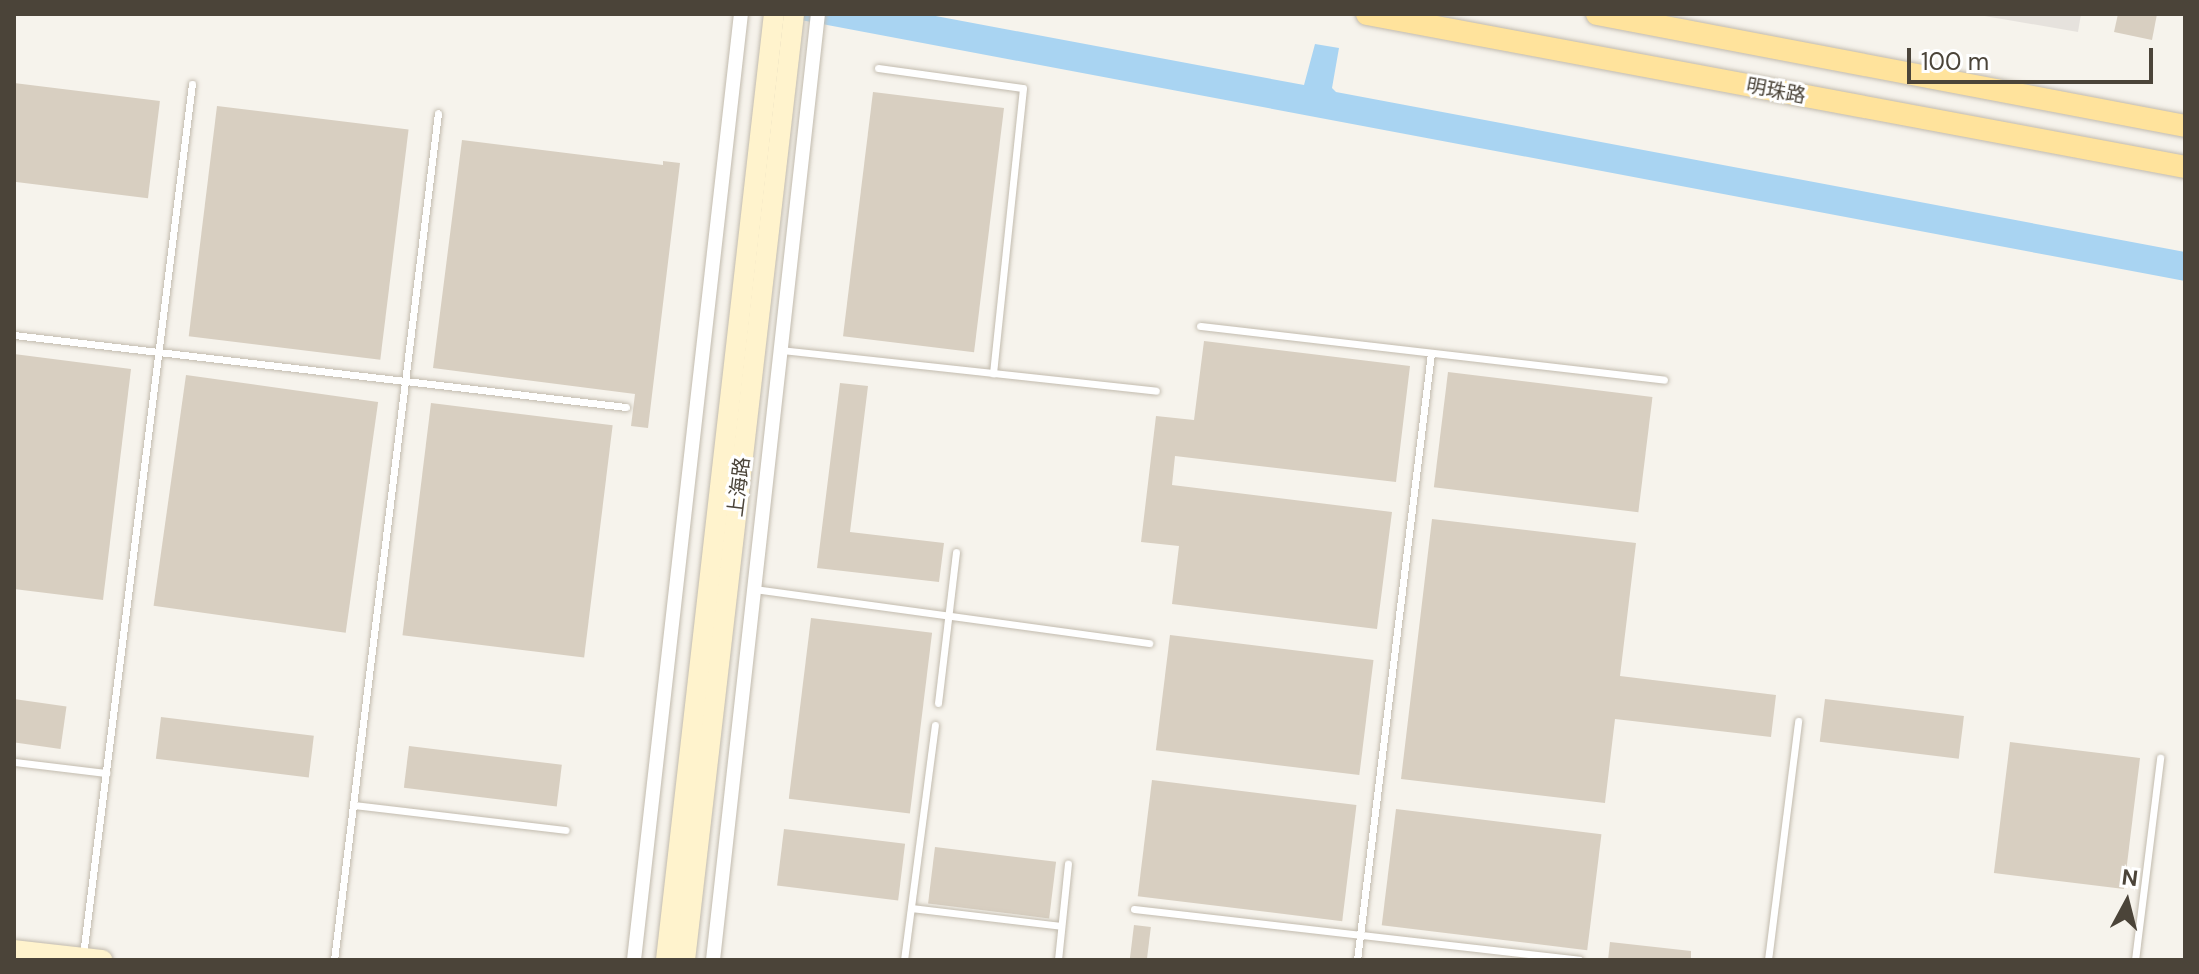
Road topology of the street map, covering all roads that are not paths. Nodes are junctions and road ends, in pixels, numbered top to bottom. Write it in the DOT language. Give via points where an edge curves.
graph roads {
  1 [pos="741,14"];
  2 [pos="774,14"];
  3 [pos="794,14"];
  4 [pos="818,14"];
  5 [pos="1367,14"];
  6 [pos="1597,14"];
  7 [pos="1629,17"];
  8 [pos="878,68"];
  9 [pos="192,84"];
  10 [pos="438,113"];
  11 [pos="2185,126"];
  12 [pos="2185,167"];
  13 [pos="1200,326"];
  14 [pos="14,335"];
  15 [pos="781,350"];
  16 [pos="158,352"];
  17 [pos="1431,353"];
  18 [pos="993,373"];
  19 [pos="1664,380"];
  20 [pos="405,381"];
  21 [pos="1156,391"];
  22 [pos="626,407"];
  23 [pos="956,552"];
  24 [pos="754,589"];
  25 [pos="948,618"];
  26 [pos="1149,643"];
  27 [pos="938,703"];
  28 [pos="1798,721"];
  29 [pos="935,725"];
  30 [pos="2160,758"];
  31 [pos="14,762"];
  32 [pos="106,773"];
  33 [pos="353,805"];
  34 [pos="566,830"];
  35 [pos="1068,864"];
  36 [pos="911,908"];
  37 [pos="1134,909"];
  38 [pos="1061,926"];
  39 [pos="1360,935"];
  40 [pos="14,950"];
  41 [pos="92,959"];
  42 [pos="334,960"];
  43 [pos="634,960"];
  44 [pos="666,960"];
  45 [pos="685,960"];
  46 [pos="713,960"];
  47 [pos="904,960"];
  48 [pos="1058,960"];
  49 [pos="1357,960"];
  50 [pos="1579,960"];
  51 [pos="1768,960"];
  52 [pos="2135,960"];
  1 -- 43 [label="street"];
  2 -- 44 [label="main road, 上海路"];
  3 -- 45 [label="main road, 上海路"];
  4 -- 15 [label="street"];
  5 -- 12 [label="main road, 明珠路"];
  6 -- 7 [label="main road"];
  7 -- 11 [label="main road"];
  8 -- 18 [label="lane" via="1023,88"];
  9 -- 16 [label="lane"];
  10 -- 20 [label="lane"];
  13 -- 17 [label="lane"];
  14 -- 16 [label="lane"];
  15 -- 18 [label="lane"];
  15 -- 24 [label="street"];
  16 -- 20 [label="lane"];
  16 -- 32 [label="lane"];
  17 -- 19 [label="lane"];
  17 -- 39 [label="lane"];
  18 -- 21 [label="lane"];
  20 -- 22 [label="lane"];
  20 -- 33 [label="lane"];
  23 -- 25 [label="lane"];
  24 -- 25 [label="lane"];
  24 -- 46 [label="street"];
  25 -- 26 [label="lane"];
  25 -- 27 [label="lane"];
  28 -- 51 [label="lane"];
  29 -- 36 [label="lane"];
  30 -- 52 [label="lane"];
  31 -- 32 [label="lane"];
  32 -- 41 [label="lane"];
  33 -- 34 [label="lane"];
  33 -- 42 [label="lane"];
  35 -- 38 [label="lane"];
  36 -- 38 [label="lane"];
  36 -- 47 [label="lane"];
  37 -- 39 [label="lane"];
  38 -- 48 [label="lane"];
  39 -- 49 [label="lane"];
  39 -- 50 [label="lane"];
  40 -- 41 [label="main road"];
}
